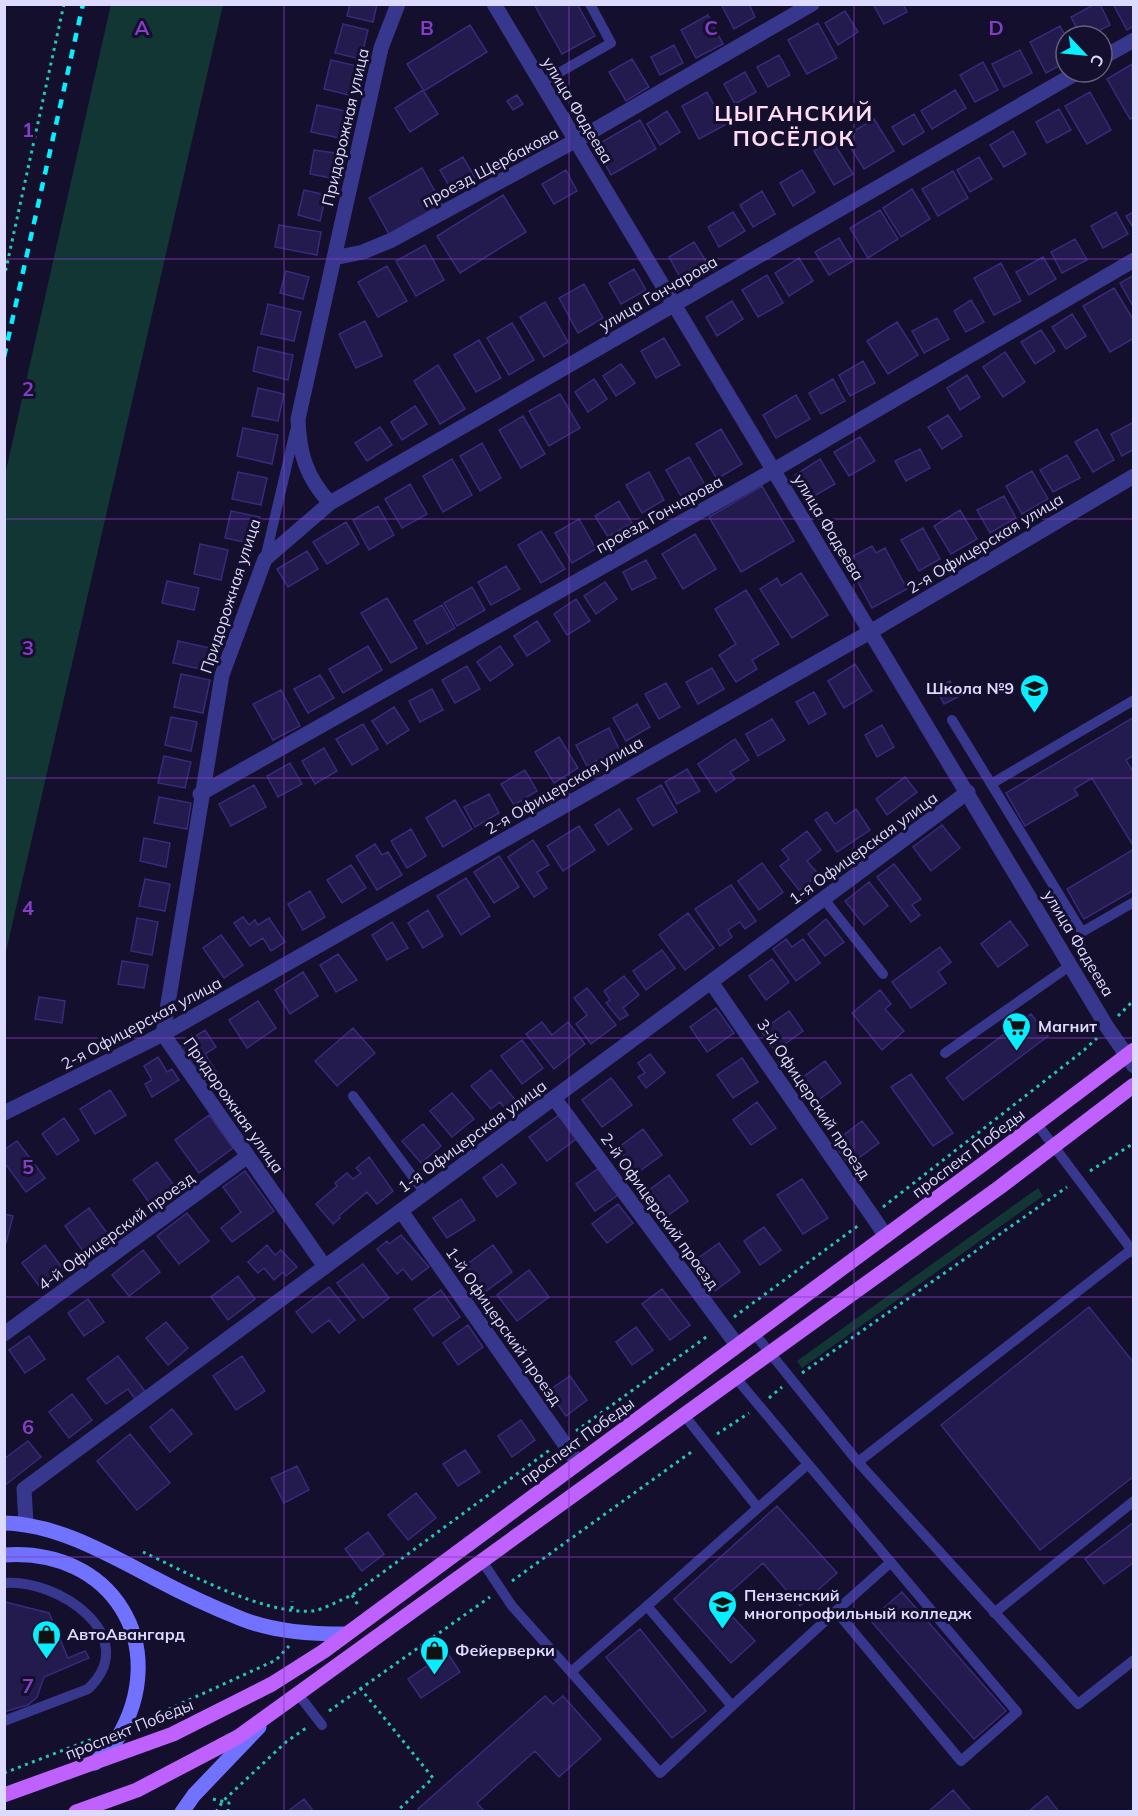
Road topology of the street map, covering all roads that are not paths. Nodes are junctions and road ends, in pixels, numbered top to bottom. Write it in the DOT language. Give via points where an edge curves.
graph roads {
  1 [pos="398,4"];
  2 [pos="494,4"];
  3 [pos="590,4"];
  4 [pos="812,4"];
  5 [pos="1134,40"];
  6 [pos="1114,51"];
  7 [pos="541,83"];
  8 [pos="1057,84"];
  9 [pos="576,141"];
  10 [pos="334,258"];
  11 [pos="1134,260"];
  12 [pos="675,305"];
  13 [pos="298,419"];
  14 [pos="774,470"];
  15 [pos="1134,476"];
  16 [pos="330,503"];
  17 [pos="265,559"];
  18 [pos="870,632"];
  19 [pos="1134,700"];
  20 [pos="952,720"];
  21 [pos="991,784"];
  22 [pos="968,792"];
  23 [pos="200,794"];
  24 [pos="824,899"];
  25 [pos="1134,902"];
  26 [pos="1071,965"];
  27 [pos="883,974"];
  28 [pos="711,981"];
  29 [pos="163,1034"];
  30 [pos="945,1053"];
  31 [pos="1131,1057"];
  32 [pos="1134,1085"];
  33 [pos="353,1096"];
  34 [pos="554,1098"];
  35 [pos="4,1113"];
  36 [pos="1037,1124"];
  37 [pos="1054,1146"];
  38 [pos="248,1156"];
  39 [pos="424,1193"];
  40 [pos="401,1211"];
  41 [pos="886,1236"];
  42 [pos="1132,1252"];
  43 [pos="325,1267"];
  44 [pos="754,1333"];
  45 [pos="4,1334"];
  46 [pos="737,1345"];
  47 [pos="770,1353"];
  48 [pos="736,1378"];
  49 [pos="684,1415"];
  50 [pos="858,1462"];
  51 [pos="578,1463"];
  52 [pos="808,1464"];
  53 [pos="1134,1502"];
  54 [pos="758,1508"];
  55 [pos="4,1523"];
  56 [pos="26,1523"];
  57 [pos="4,1555"];
  58 [pos="482,1561"];
  59 [pos="891,1562"];
  60 [pos="4,1583"];
  61 [pos="647,1606"];
  62 [pos="836,1611"];
  63 [pos="994,1613"];
  64 [pos="346,1634"];
  65 [pos="1134,1660"];
  66 [pos="571,1672"];
  67 [pos="298,1694"];
  68 [pos="732,1706"];
  69 [pos="278,1709"];
  70 [pos="4,1721"];
  71 [pos="320,1722"];
  72 [pos="95,1763"];
  73 [pos="4,1795"];
  74 [pos="76,1812"];
  75 [pos="182,1812"];
  1 -- 10 [label="street, Придорожная улица" via="381,48"];
  2 -- 7 [label="street, улица Фадеева"];
  3 -- 7 [label="lane" via="611,43"];
  4 -- 9 [label="street, проезд Щербакова"];
  5 -- 6 [label="street"];
  7 -- 9 [label="street, улица Фадеева"];
  8 -- 12 [label="street, улица Гончарова"];
  9 -- 10 [label="street, проезд Щербакова" via="392,240"];
  9 -- 12 [label="street, улица Фадеева"];
  10 -- 13 [label="street, Придорожная улица"];
  11 -- 14 [label="street, проезд Гончарова"];
  12 -- 14 [label="street, улица Фадеева"];
  12 -- 16 [label="street, улица Гончарова"];
  13 -- 16 [label="street" via="305,469"];
  13 -- 17 [label="lane, Придорожная улица"];
  14 -- 18 [label="street, улица Фадеева"];
  14 -- 23 [label="street, проезд Гончарова"];
  15 -- 18 [label="street, 2-я Офицерская улица"];
  16 -- 17 [label="street, улица Гончарова"];
  17 -- 23 [label="street, Придорожная улица" via="222,675"];
  18 -- 22 [label="street, улица Фадеева"];
  18 -- 29 [label="street, 2-я Офицерская улица"];
  19 -- 21 [label="lane"];
  20 -- 21 [label="lane"];
  21 -- 25 [label="lane" via="1082,932"];
  22 -- 24 [label="street, 1-я Офицерская улица"];
  22 -- 26 [label="street, улица Фадеева"];
  23 -- 29 [label="street, Придорожная улица"];
  24 -- 27 [label="lane"];
  24 -- 28 [label="street, 1-я Офицерская улица"];
  26 -- 30 [label="lane"];
  26 -- 31 [label="street, улица Фадеева" via="1107,1027"];
  28 -- 34 [label="street, 1-я Офицерская улица"];
  28 -- 41 [label="street, 3-й Офицерский проезд"];
  29 -- 35 [label="street, 2-я Офицерская улица"];
  29 -- 38 [label="street, Придорожная улица"];
  31 -- 36 [label="main road, проспект Победы"];
  32 -- 37 [label="main road"];
  33 -- 39 [label="lane"];
  34 -- 39 [label="street, 1-я Офицерская улица"];
  34 -- 46 [label="street, 2-й Офицерский проезд"];
  36 -- 37 [label="lane"];
  36 -- 41 [label="main road, проспект Победы"];
  37 -- 42 [label="lane"];
  37 -- 47 [label="main road"];
  38 -- 43 [label="street, Придорожная улица"];
  38 -- 45 [label="street, 4-й Офицерский проезд"];
  39 -- 40 [label="street, 1-я Офицерская улица"];
  40 -- 43 [label="street, 1-я Офицерская улица"];
  40 -- 51 [label="street, 1-й Офицерский проезд"];
  41 -- 44 [label="main road, проспект Победы"];
  42 -- 50 [label="lane"];
  43 -- 56 [label="street, 1-я Офицерская улица" via="24,1489"];
  44 -- 46 [label="main road, проспект Победы"];
  44 -- 47 [label="lane"];
  46 -- 51 [label="main road, проспект Победы"];
  47 -- 48 [label="main road"];
  47 -- 50 [label="lane"];
  48 -- 49 [label="main road"];
  48 -- 52 [label="lane"];
  49 -- 54 [label="lane"];
  49 -- 58 [label="main road"];
  50 -- 63 [label="lane"];
  51 -- 64 [label="main road, проспект Победы"];
  52 -- 54 [label="lane"];
  52 -- 59 [label="lane"];
  53 -- 63 [label="lane"];
  54 -- 61 [label="lane"];
  55 -- 56 [label="main road"];
  56 -- 64 [label="main road" via="100,1549 244,1620 300,1634"];
  57 -- 72 [label="main road" via="29,1553 57,1560 88,1575 112,1593 130,1621 138,1650 130,1709 116,1739"];
  58 -- 66 [label="lane" via="512,1606"];
  58 -- 67 [label="main road"];
  59 -- 62 [label="lane"];
  59 -- 62 [label="lane" via="1017,1712 961,1761"];
  60 -- 70 [label="lane" via="36,1586 80,1608 94,1620 103,1637 106,1658 98,1679 88,1689"];
  61 -- 66 [label="lane"];
  61 -- 68 [label="lane"];
  62 -- 68 [label="lane"];
  63 -- 65 [label="lane" via="1078,1704"];
  64 -- 72 [label="main road, проспект Победы" via="272,1684 173,1734"];
  66 -- 68 [label="lane" via="660,1773"];
  67 -- 69 [label="main road"];
  67 -- 71 [label="lane"];
  69 -- 74 [label="main road" via="197,1761 137,1790"];
  69 -- 75 [label="main road" via="229,1756"];
  72 -- 73 [label="main road, проспект Победы"];
}
